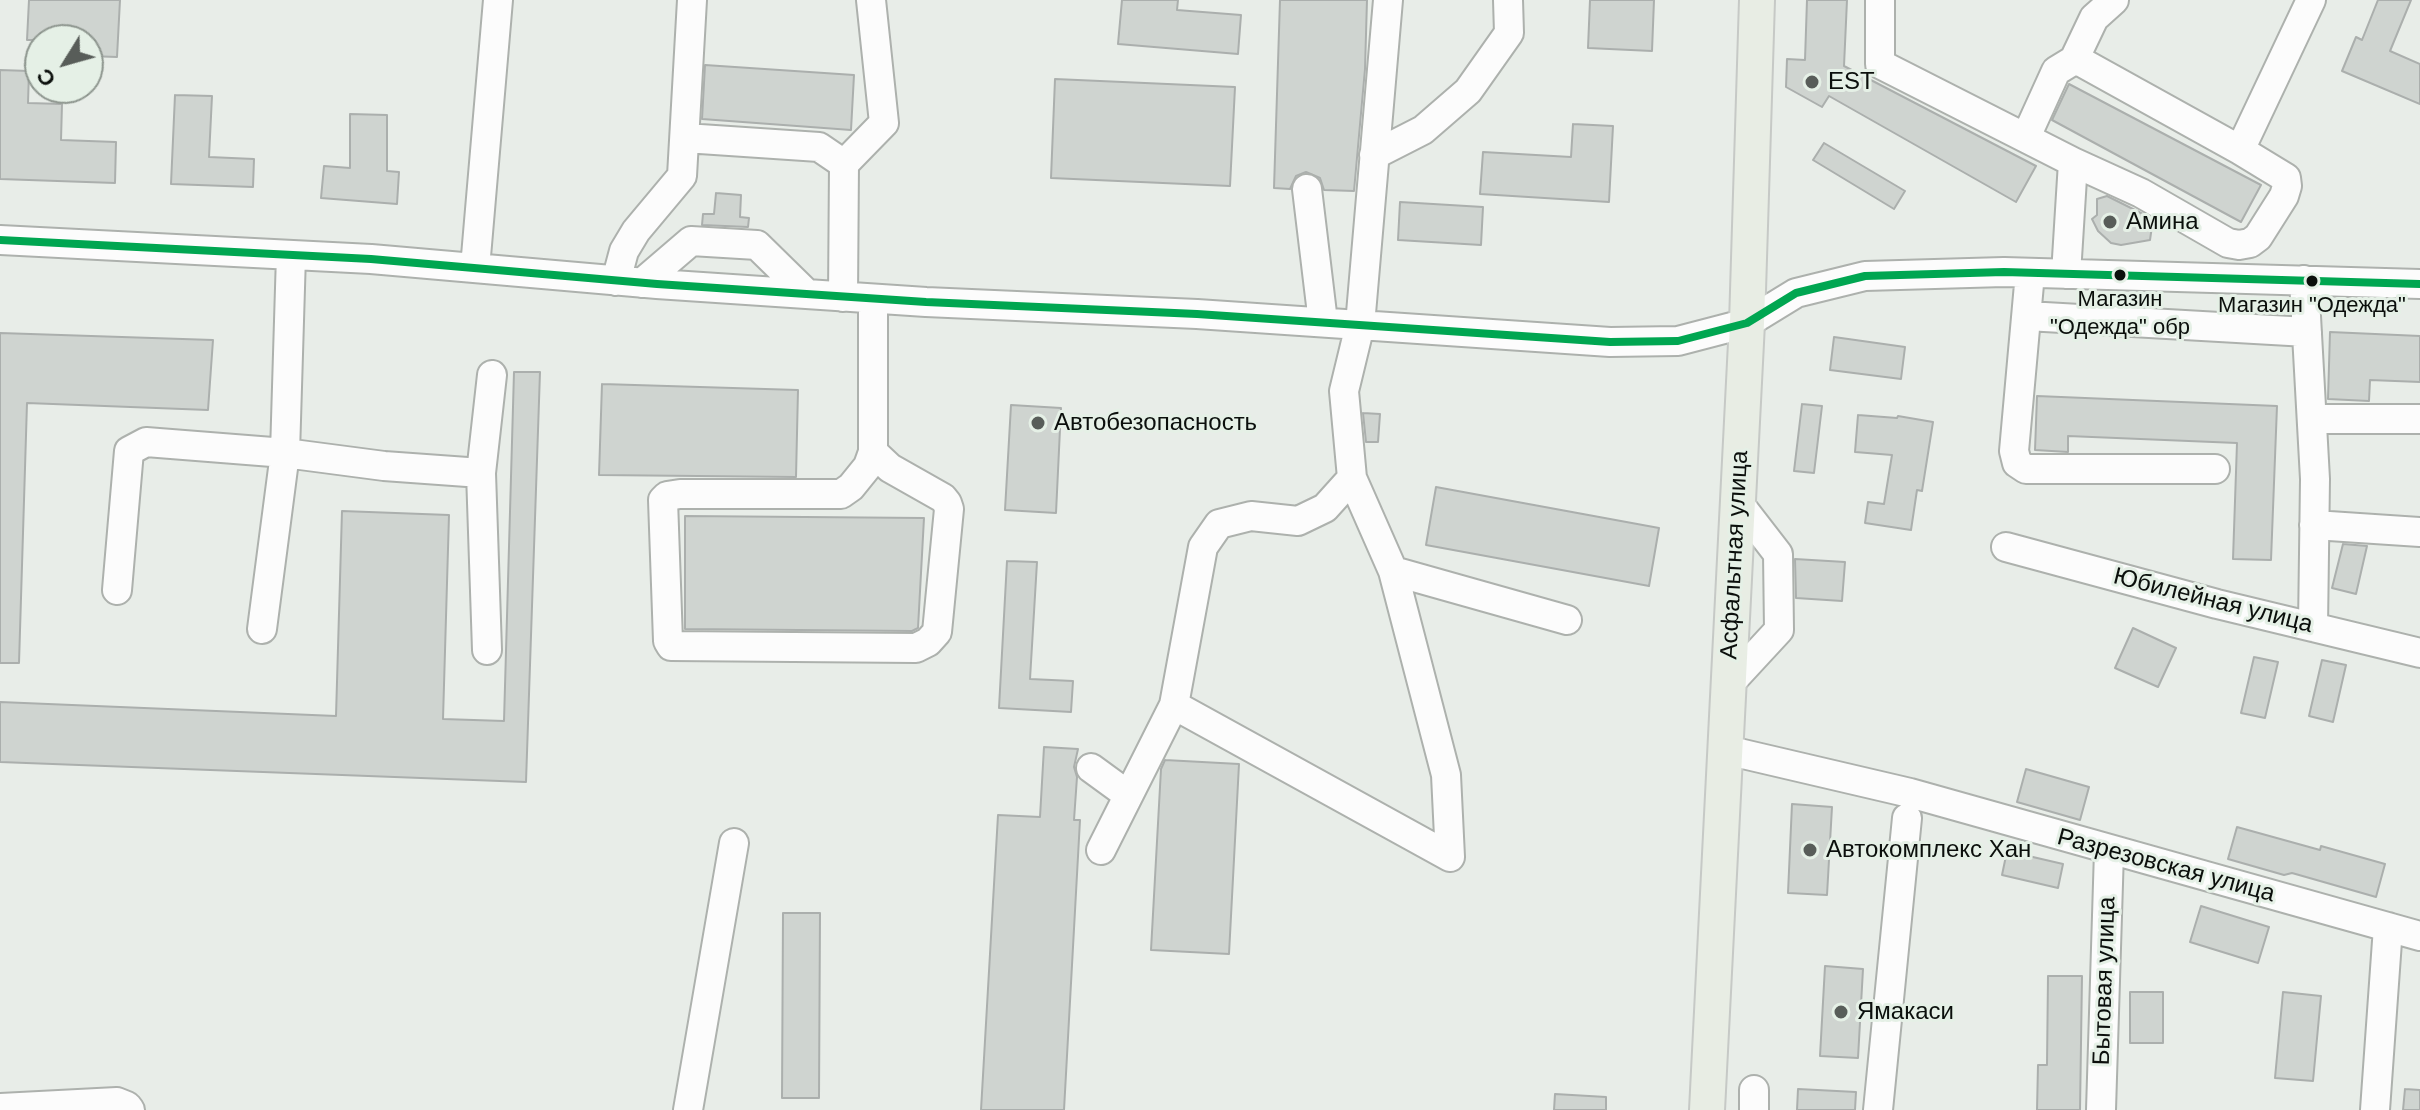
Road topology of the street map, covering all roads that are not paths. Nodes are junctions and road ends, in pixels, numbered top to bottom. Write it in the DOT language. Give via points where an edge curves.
graph roads {
  1 [pos="498,0"];
  2 [pos="692,0"];
  3 [pos="871,0"];
  4 [pos="1388,0"];
  5 [pos="1508,0"];
  6 [pos="1757,0"];
  7 [pos="1880,0"];
  8 [pos="2114,0"];
  9 [pos="2311,0"];
  10 [pos="2074,60"];
  11 [pos="2026,137"];
  12 [pos="685,138"];
  13 [pos="2240,150"];
  14 [pos="1374,155"];
  15 [pos="2073,162"];
  16 [pos="844,164"];
  17 [pos="1307,189"];
  18 [pos="0,240"];
  19 [pos="291,255"];
  20 [pos="475,268"];
  21 [pos="2030,273"];
  22 [pos="2066,274"];
  23 [pos="2304,280"];
  24 [pos="629,282"];
  25 [pos="2420,284"];
  26 [pos="807,294"];
  27 [pos="843,297"];
  28 [pos="873,299"];
  29 [pos="2027,316"];
  30 [pos="1323,322"];
  31 [pos="1747,323"];
  32 [pos="1360,325"];
  33 [pos="2307,332"];
  34 [pos="492,375"];
  35 [pos="2313,419"];
  36 [pos="2420,419"];
  37 [pos="873,452"];
  38 [pos="285,453"];
  39 [pos="2215,469"];
  40 [pos="481,473"];
  41 [pos="1352,478"];
  42 [pos="1737,501"];
  43 [pos="2314,525"];
  44 [pos="2420,532"];
  45 [pos="2006,547"];
  46 [pos="1393,571"];
  47 [pos="117,590"];
  48 [pos="1567,620"];
  49 [pos="2313,627"];
  50 [pos="262,629"];
  51 [pos="487,650"];
  52 [pos="2420,653"];
  53 [pos="1730,683"];
  54 [pos="1174,705"];
  55 [pos="1726,750"];
  56 [pos="1091,768"];
  57 [pos="1128,795"];
  58 [pos="1907,818"];
  59 [pos="734,843"];
  60 [pos="1101,850"];
  61 [pos="2109,851"];
  62 [pos="2388,927"];
  63 [pos="2420,936"];
  64 [pos="0,1108"];
  65 [pos="130,1110"];
  66 [pos="688,1110"];
  67 [pos="1707,1110"];
  68 [pos="1878,1110"];
  69 [pos="2101,1110"];
  70 [pos="2375,1110"];
  1 -- 20 [label="street"];
  2 -- 12 [label="street"];
  3 -- 16 [label="street" via="884,123"];
  4 -- 14 [label="street"];
  5 -- 14 [label="street" via="1509,33 1468,91 1423,130"];
  6 -- 31 [label="main road, Асфальтная улица"];
  7 -- 11 [label="street" via="1880,64"];
  8 -- 10 [label="street" via="2094,18"];
  9 -- 13 [label="street"];
  10 -- 11 [label="street" via="2056,71"];
  10 -- 13 [label="street"];
  11 -- 15 [label="street"];
  12 -- 16 [label="street" via="819,147"];
  12 -- 24 [label="street" via="682,176 624,251"];
  13 -- 15 [label="street" via="2286,178 2287,186 2258,237 2239,245"];
  14 -- 32 [label="street"];
  15 -- 22 [label="street"];
  16 -- 27 [label="street"];
  17 -- 30 [label="street"];
  18 -- 19 [label="street"];
  19 -- 20 [label="street"];
  19 -- 38 [label="street"];
  20 -- 24 [label="street"];
  21 -- 22 [label="street"];
  21 -- 29 [label="street"];
  21 -- 31 [label="street" via="1865,276 1796,293"];
  22 -- 23 [label="street"];
  23 -- 25 [label="street"];
  23 -- 33 [label="street"];
  24 -- 26 [label="street"];
  24 -- 26 [label="street" via="691,241 757,245"];
  26 -- 27 [label="street"];
  27 -- 28 [label="street"];
  28 -- 30 [label="street"];
  28 -- 37 [label="street"];
  29 -- 33 [label="street"];
  29 -- 39 [label="street" via="2017,463 2026,469"];
  30 -- 32 [label="street"];
  31 -- 32 [label="street" via="1678,341 1610,342"];
  31 -- 42 [label="main road, Асфальтная улица"];
  32 -- 41 [label="street" via="1344,391"];
  33 -- 35 [label="street"];
  34 -- 40 [label="street"];
  35 -- 36 [label="street"];
  35 -- 43 [label="street"];
  37 -- 37 [label="street" via="890,468 943,498 949,509 937,632 928,642 916,648 671,646 663,507 667,496 841,494 859,478"];
  38 -- 40 [label="street"];
  38 -- 47 [label="street" via="146,442 129,451"];
  38 -- 50 [label="street"];
  40 -- 51 [label="street"];
  41 -- 46 [label="street"];
  41 -- 54 [label="street" via="1325,508 1298,521 1251,516 1219,524 1203,547"];
  42 -- 53 [label="main road, Асфальтная улица"];
  42 -- 53 [label="street" via="1778,554 1779,630"];
  43 -- 44 [label="street"];
  43 -- 49 [label="street"];
  45 -- 49 [label="street, Юбилейная улица"];
  46 -- 48 [label="street"];
  46 -- 54 [label="street" via="1446,775 1450,857"];
  49 -- 52 [label="street, Юбилейная улица"];
  53 -- 55 [label="main road, Асфальтная улица"];
  54 -- 57 [label="street"];
  55 -- 61 [label="street, Разрезовская улица" via="1910,793"];
  55 -- 67 [label="main road, Асфальтная улица"];
  56 -- 57 [label="street"];
  57 -- 60 [label="street"];
  58 -- 68 [label="street"];
  59 -- 66 [label="street"];
  61 -- 62 [label="street, Разрезовская улица"];
  61 -- 69 [label="street, Бытовая улица"];
  62 -- 63 [label="street, Разрезовская улица"];
  62 -- 70 [label="street"];
  64 -- 65 [label="street" via="117,1102"];
}
